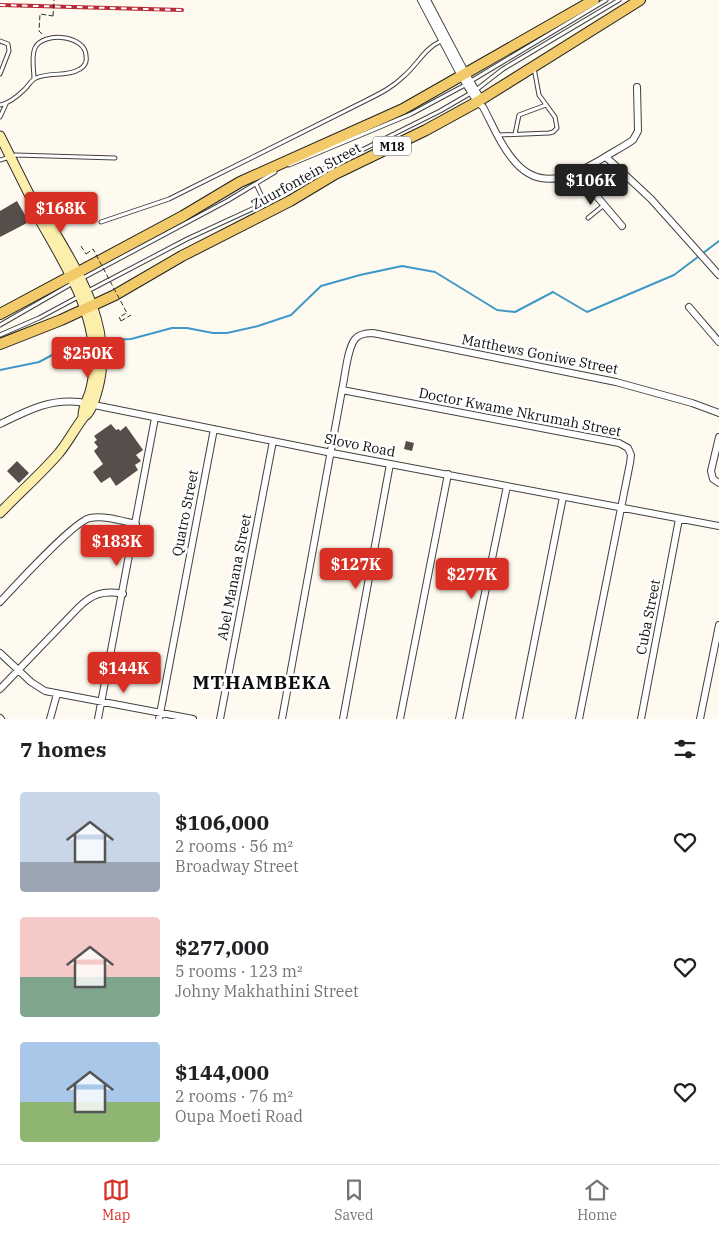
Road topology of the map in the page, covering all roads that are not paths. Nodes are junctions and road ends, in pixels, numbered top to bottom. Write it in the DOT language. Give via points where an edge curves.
graph roads {
  1 [pos="594,0"];
  2 [pos="606,0"];
  3 [pos="619,0"];
  4 [pos="640,0"];
  5 [pos="426,1"];
  6 [pos="0,41"];
  7 [pos="442,41"];
  8 [pos="533,67"];
  9 [pos="0,74"];
  10 [pos="34,79"];
  11 [pos="466,79"];
  12 [pos="637,87"];
  13 [pos="474,91"];
  14 [pos="481,103"];
  15 [pos="7,104"];
  16 [pos="547,104"];
  17 [pos="0,105"];
  18 [pos="0,117"];
  19 [pos="515,134"];
  20 [pos="498,135"];
  21 [pos="0,136"];
  22 [pos="9,156"];
  23 [pos="606,157"];
  24 [pos="115,158"];
  25 [pos="0,160"];
  26 [pos="577,173"];
  27 [pos="256,184"];
  28 [pos="265,203"];
  29 [pos="604,205"];
  30 [pos="588,218"];
  31 [pos="101,222"];
  32 [pos="622,226"];
  33 [pos="719,275"];
  34 [pos="75,277"];
  35 [pos="84,293"];
  36 [pos="89,307"];
  37 [pos="690,307"];
  38 [pos="0,314"];
  39 [pos="0,325"];
  40 [pos="0,335"];
  41 [pos="719,342"];
  42 [pos="0,344"];
  43 [pos="342,390"];
  44 [pos="89,403"];
  45 [pos="719,413"];
  46 [pos="155,418"];
  47 [pos="0,424"];
  48 [pos="214,429"];
  49 [pos="719,437"];
  50 [pos="273,440"];
  51 [pos="332,453"];
  52 [pos="390,464"];
  53 [pos="448,474"];
  54 [pos="719,483"];
  55 [pos="507,486"];
  56 [pos="564,497"];
  57 [pos="620,507"];
  58 [pos="0,512"];
  59 [pos="679,519"];
  60 [pos="136,524"];
  61 [pos="719,526"];
  62 [pos="123,594"];
  63 [pos="0,602"];
  64 [pos="719,625"];
  65 [pos="0,653"];
  66 [pos="17,670"];
  67 [pos="0,689"];
  68 [pos="57,694"];
  69 [pos="102,701"];
  70 [pos="159,715"];
  71 [pos="50,719"];
  72 [pos="98,719"];
  73 [pos="193,719"];
  74 [pos="220,719"];
  75 [pos="282,719"];
  76 [pos="343,719"];
  77 [pos="400,719"];
  78 [pos="459,719"];
  79 [pos="519,719"];
  80 [pos="579,719"];
  81 [pos="641,719"];
  82 [pos="700,719"];
  1 -- 11 [label="main road, Zuurfontein Street / M18"];
  2 -- 11 [label="lane"];
  3 -- 13 [label="lane"];
  4 -- 8 [label="main road, Zuurfontein Street / M18"];
  5 -- 7 [label="street"];
  5 -- 11 [label="street"];
  6 -- 9 [label="lane" via="8,44 9,50"];
  7 -- 11 [label="street"];
  7 -- 31 [label="lane" via="428,49 387,90 169,199"];
  8 -- 14 [label="main road, Zuurfontein Street / M18"];
  8 -- 16 [label="lane" via="538,94"];
  10 -- 10 [label="lane" via="34,52 39,42 46,38 79,43 86,53 85,64 78,70"];
  10 -- 15 [label="lane"];
  11 -- 13 [label="street"];
  11 -- 27 [label="lane" via="411,114 280,169"];
  11 -- 34 [label="main road, Zuurfontein Street / M18" via="240,182"];
  12 -- 23 [label="street" via="636,136"];
  13 -- 14 [label="street"];
  13 -- 28 [label="lane"];
  14 -- 20 [label="street"];
  14 -- 36 [label="main road, Zuurfontein Street / M18" via="335,174"];
  15 -- 17 [label="lane"];
  15 -- 18 [label="lane"];
  16 -- 19 [label="lane" via="519,115"];
  16 -- 19 [label="lane" via="558,125 555,130"];
  19 -- 20 [label="lane"];
  20 -- 26 [label="street" via="517,164 531,175 548,179"];
  21 -- 22 [label="street"];
  22 -- 24 [label="lane"];
  22 -- 25 [label="lane"];
  22 -- 34 [label="street" via="32,206"];
  23 -- 26 [label="street"];
  23 -- 33 [label="street" via="666,214"];
  26 -- 29 [label="street"];
  27 -- 28 [label="lane"];
  27 -- 34 [label="lane"];
  28 -- 35 [label="lane" via="187,238"];
  29 -- 30 [label="lane"];
  29 -- 32 [label="street"];
  34 -- 35 [label="street"];
  34 -- 38 [label="main road, M18"];
  34 -- 39 [label="lane"];
  35 -- 36 [label="street"];
  35 -- 40 [label="lane"];
  36 -- 42 [label="main road, M18"];
  36 -- 44 [label="street" via="98,358"];
  37 -- 41 [label="street"];
  43 -- 45 [label="street, Matthews Goniwe Street" via="355,338 373,334 616,382"];
  43 -- 51 [label="street"];
  43 -- 57 [label="street, Doctor Kwame Nkrumah Street" via="624,445 631,455"];
  44 -- 46 [label="street, Slovo Road"];
  44 -- 47 [label="street, Slovo Road" via="45,404"];
  44 -- 58 [label="street" via="82,411 83,418 72,437"];
  46 -- 48 [label="street, Slovo Road"];
  46 -- 60 [label="street"];
  48 -- 50 [label="street, Slovo Road"];
  48 -- 70 [label="street, Quatro Street"];
  49 -- 54 [label="street" via="711,471 713,479"];
  50 -- 51 [label="street, Slovo Road"];
  50 -- 74 [label="street, Abel Manana Street"];
  51 -- 52 [label="street, Slovo Road"];
  51 -- 75 [label="street"];
  52 -- 53 [label="street, Slovo Road"];
  52 -- 76 [label="street"];
  53 -- 55 [label="street, Slovo Road"];
  53 -- 77 [label="street"];
  55 -- 56 [label="street, Slovo Road"];
  55 -- 78 [label="street"];
  56 -- 57 [label="street, Slovo Road"];
  56 -- 79 [label="street"];
  57 -- 59 [label="street, Slovo Road"];
  57 -- 80 [label="street, Doctor Kwame Nkrumah Street"];
  59 -- 61 [label="street, Slovo Road"];
  59 -- 81 [label="street, Cuba Street"];
  60 -- 62 [label="street"];
  60 -- 63 [label="street" via="97,517 86,519"];
  62 -- 66 [label="street" via="108,592 92,596"];
  62 -- 69 [label="street"];
  64 -- 82 [label="street"];
  65 -- 66 [label="street"];
  66 -- 67 [label="street"];
  66 -- 68 [label="street" via="36,686"];
  68 -- 69 [label="street"];
  68 -- 71 [label="street"];
  69 -- 70 [label="street"];
  69 -- 72 [label="street"];
  70 -- 73 [label="street"];
}
